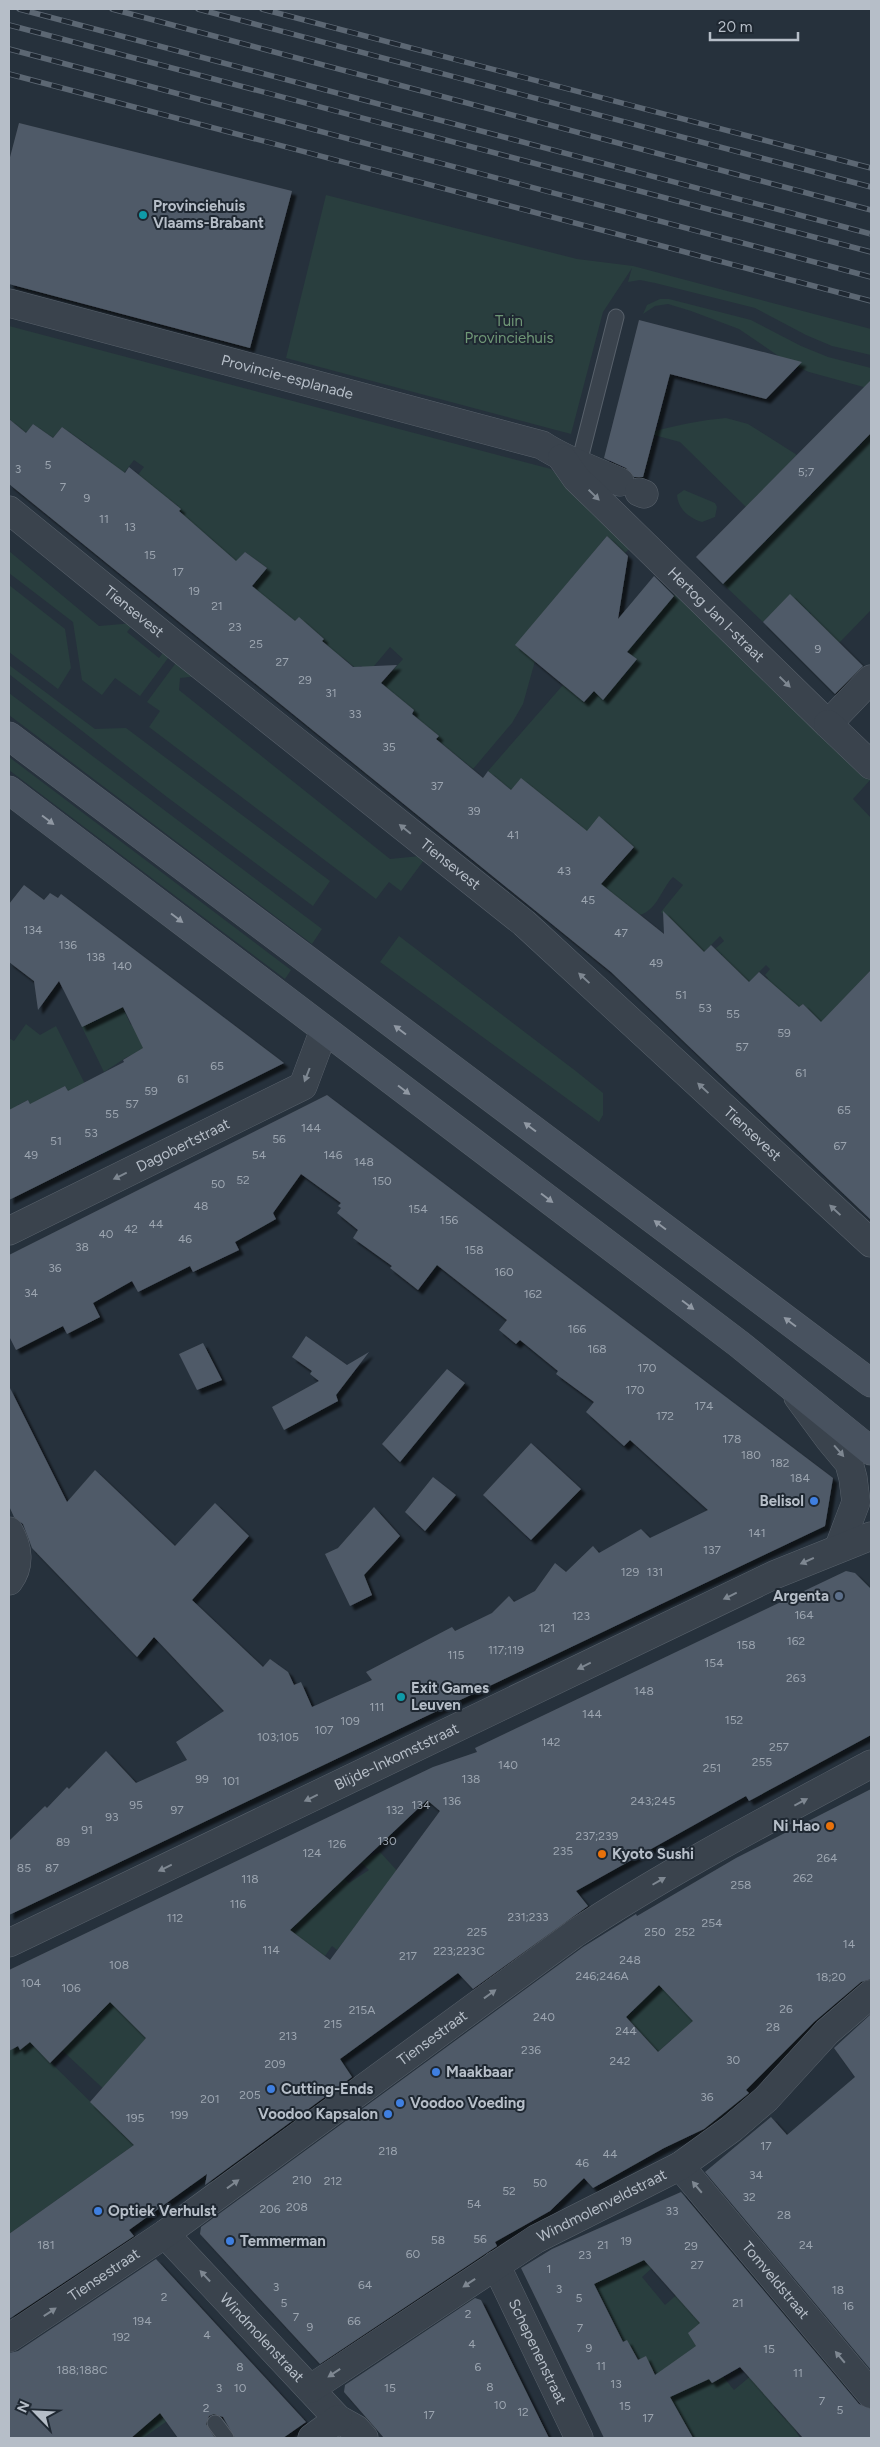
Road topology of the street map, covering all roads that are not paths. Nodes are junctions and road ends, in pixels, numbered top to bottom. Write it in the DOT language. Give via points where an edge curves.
graph roads {
  1 [pos="9,303"];
  2 [pos="616,317"];
  3 [pos="571,461"];
  4 [pos="634,489"];
  5 [pos="9,510"];
  6 [pos="871,679"];
  7 [pos="828,724"];
  8 [pos="9,736"];
  9 [pos="871,765"];
  10 [pos="9,790"];
  11 [pos="324,1030"];
  12 [pos="9,1231"];
  13 [pos="871,1243"];
  14 [pos="871,1383"];
  15 [pos="789,1384"];
  16 [pos="871,1451"];
  17 [pos="9,1531"];
  18 [pos="860,1542"];
  19 [pos="9,1581"];
  20 [pos="871,1764"];
  21 [pos="9,1943"];
  22 [pos="871,1994"];
  23 [pos="680,2166"];
  24 [pos="165,2234"];
  25 [pos="496,2265"];
  26 [pos="9,2338"];
  27 [pos="310,2389"];
  28 [pos="871,2394"];
  29 [pos="338,2419"];
  30 [pos="215,2423"];
  31 [pos="226,2438"];
  32 [pos="312,2438"];
  33 [pos="364,2438"];
  34 [pos="579,2438"];
  1 -- 3 [label="street, Provincie-esplanade" via="542,445"];
  2 -- 3 [label="lane"];
  3 -- 4 [label="street, Provincie-esplanade"];
  3 -- 7 [label="street, Hertog Jan I-straat, one-way" via="576,478"];
  13 -- 5 [label="street, Tiensevest, one-way" via="524,922"];
  6 -- 7 [label="street"];
  7 -- 9 [label="street, Hertog Jan I-straat"];
  14 -- 8 [label="main road, one-way"];
  10 -- 11 [label="main road, one-way"];
  11 -- 12 [label="street, Dagobertstraat, one-way" via="303,1086"];
  11 -- 15 [label="main road, one-way"];
  15 -- 16 [label="main road"];
  15 -- 18 [label="street, Blijde-Inkomststraat, one-way" via="849,1463 856,1502 852,1519"];
  17 -- 19 [label="street" via="18,1556 14,1575"];
  18 -- 21 [label="street, Blijde-Inkomststraat, one-way" via="774,1575"];
  24 -- 20 [label="street, Tiensestraat, one-way" via="617,1905"];
  22 -- 23 [label="street, Windmolenveldstraat" via="828,2032 766,2099"];
  23 -- 25 [label="street, Windmolenveldstraat" via="562,2225"];
  28 -- 23 [label="street, Tomveldstraat, one-way"];
  26 -- 24 [label="street, Tiensestraat, one-way"];
  27 -- 24 [label="street, Windmolenstraat, one-way"];
  25 -- 27 [label="street, Windmolenveldstraat, one-way"];
  25 -- 34 [label="street, Schepenenstraat"];
  27 -- 29 [label="street, Windmolenstraat"];
  29 -- 32 [label="street"];
  29 -- 33 [label="street, Windmolenstraat" via="356,2429"];
  30 -- 31 [label="lane"];
}
